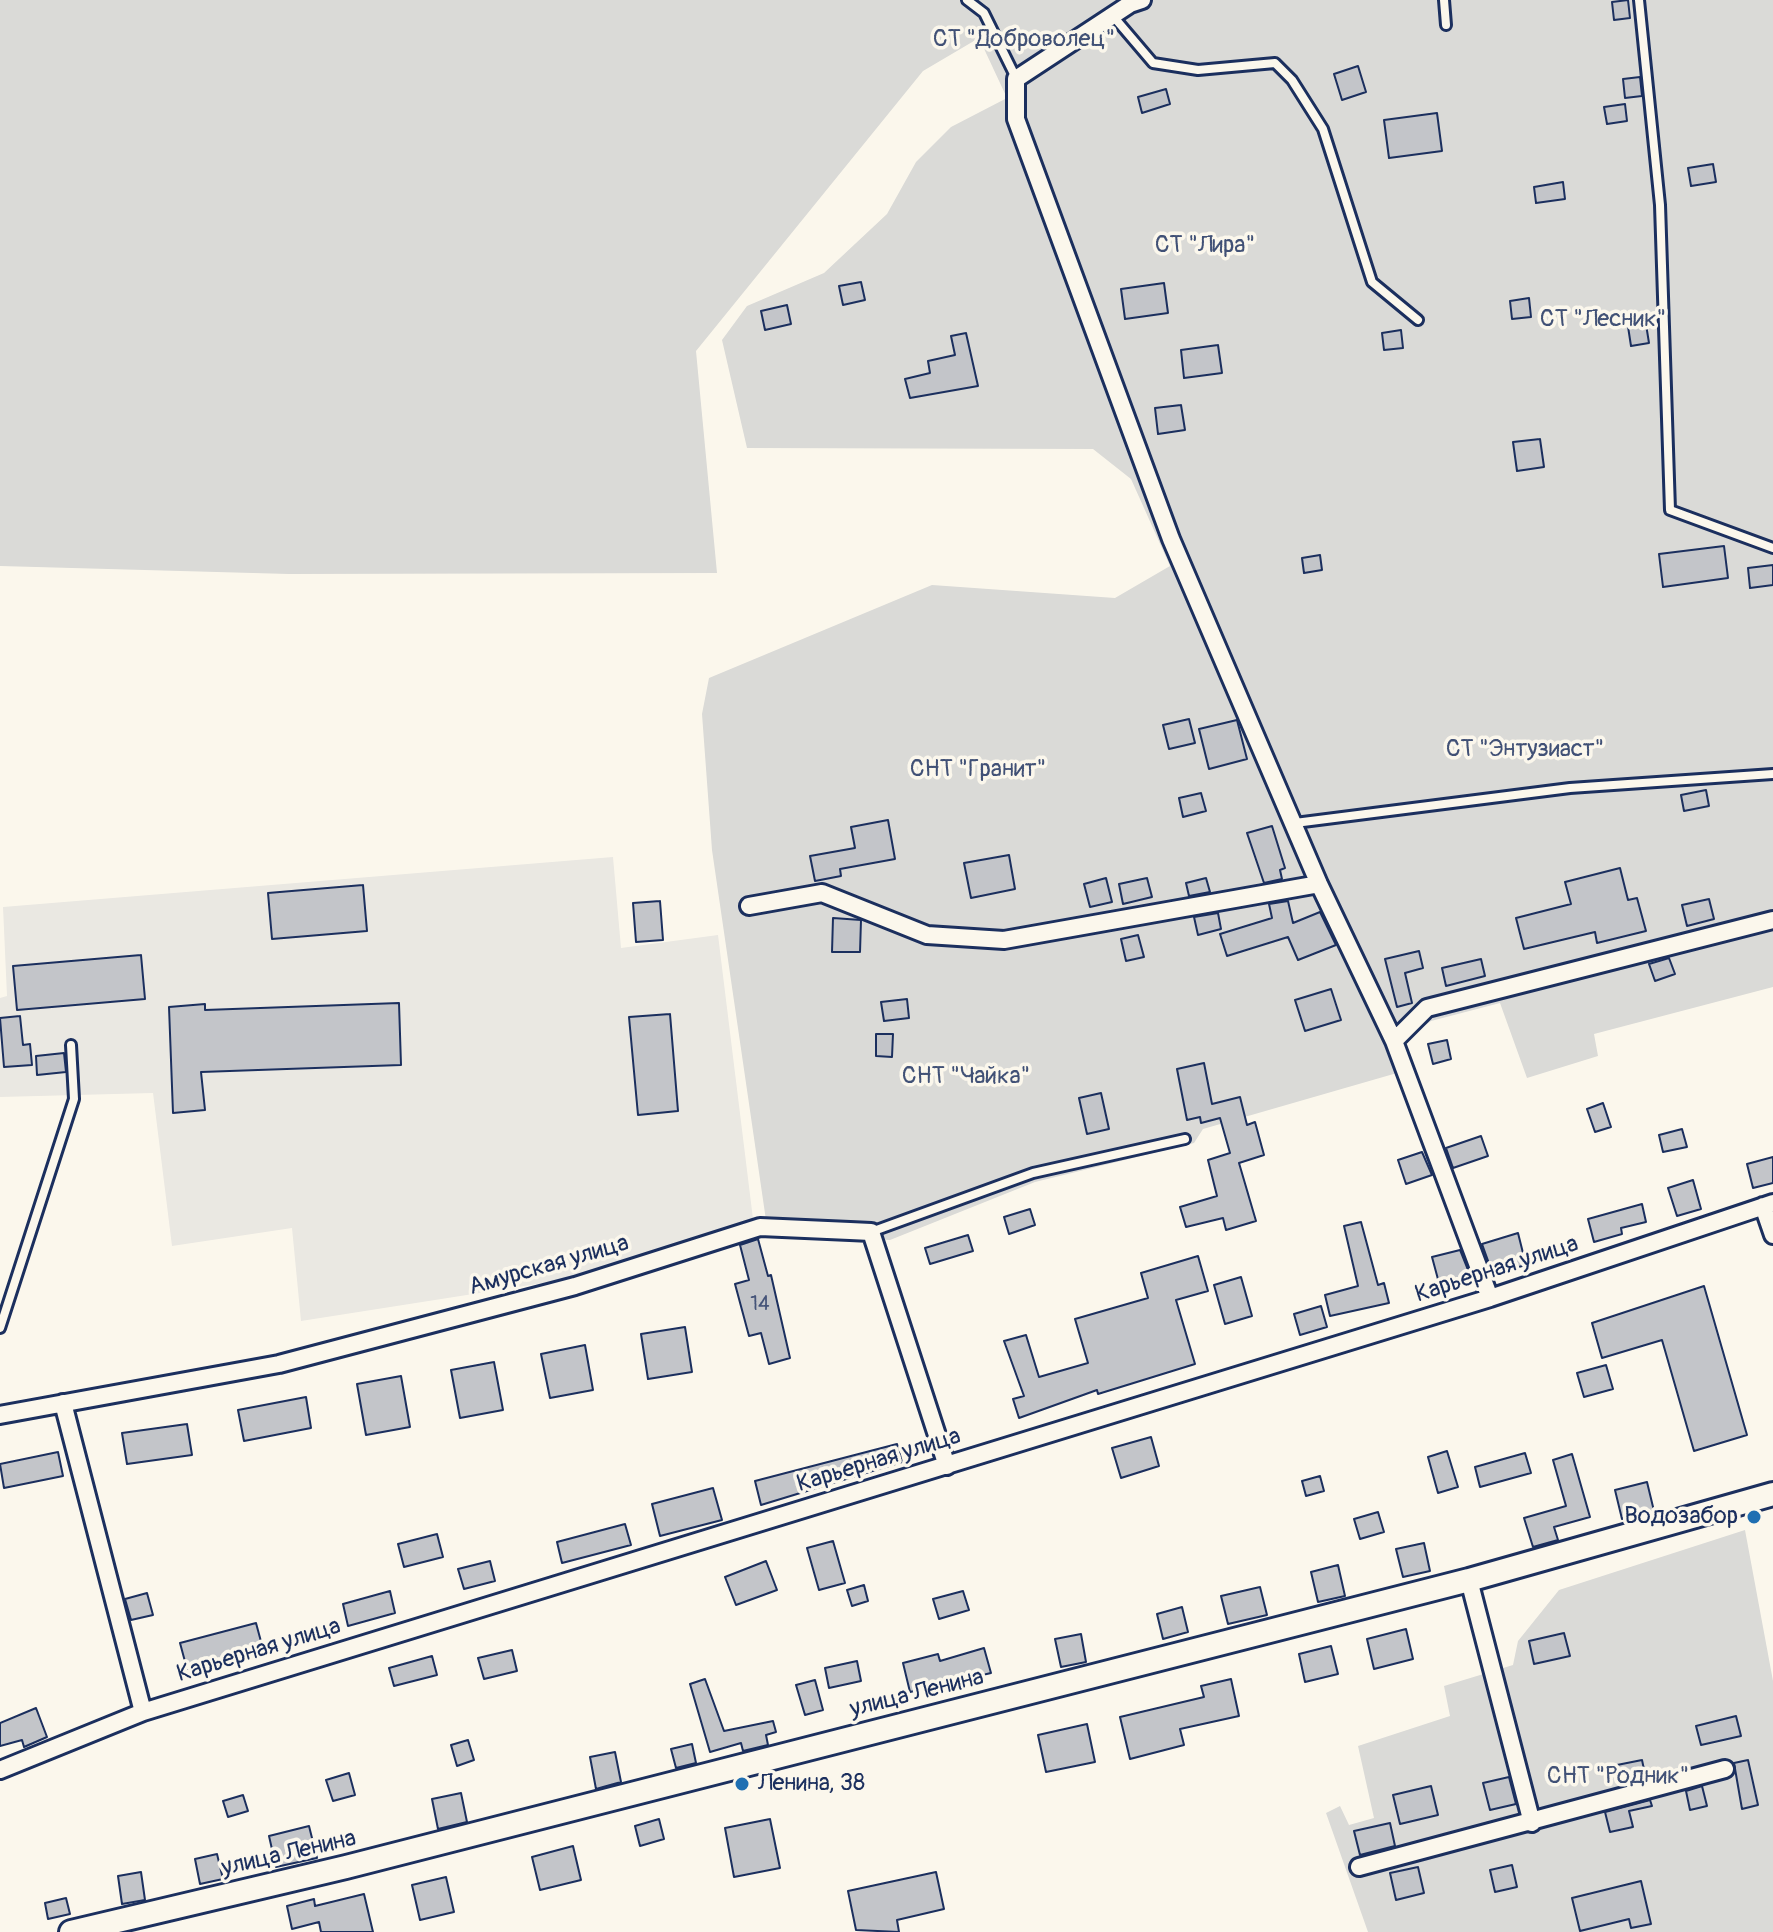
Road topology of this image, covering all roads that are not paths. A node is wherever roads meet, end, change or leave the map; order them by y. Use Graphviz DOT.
graph roads {
  1 [pos="967,0"];
  2 [pos="1444,0"];
  3 [pos="1639,0"];
  4 [pos="1133,1"];
  5 [pos="1113,15"];
  6 [pos="1446,25"];
  7 [pos="1016,79"];
  8 [pos="1418,320"];
  9 [pos="1773,548"];
  10 [pos="1773,774"];
  11 [pos="1295,823"];
  12 [pos="1319,884"];
  13 [pos="749,906"];
  14 [pos="1773,920"];
  15 [pos="1394,1041"];
  16 [pos="71,1045"];
  17 [pos="1185,1139"];
  18 [pos="1768,1205"];
  19 [pos="871,1232"];
  20 [pos="1773,1235"];
  21 [pos="1490,1298"];
  22 [pos="0,1328"];
  23 [pos="63,1403"];
  24 [pos="0,1415"];
  25 [pos="947,1466"];
  26 [pos="1773,1494"];
  27 [pos="1469,1580"];
  28 [pos="143,1712"];
  29 [pos="1725,1769"];
  30 [pos="0,1770"];
  31 [pos="1532,1823"];
  32 [pos="1359,1867"];
  33 [pos="76,1931"];
  1 -- 7 [label="lane"];
  2 -- 6 [label="lane"];
  3 -- 9 [label="lane"];
  4 -- 5 [label="street"];
  5 -- 7 [label="street"];
  5 -- 8 [label="lane"];
  7 -- 11 [label="street"];
  10 -- 11 [label="lane"];
  11 -- 12 [label="street"];
  12 -- 13 [label="street"];
  12 -- 15 [label="street"];
  14 -- 15 [label="street"];
  15 -- 21 [label="street"];
  16 -- 22 [label="lane"];
  17 -- 19 [label="lane"];
  18 -- 20 [label="street"];
  18 -- 21 [label="street, Карьерная улица"];
  19 -- 23 [label="street, Амурская улица"];
  19 -- 25 [label="street"];
  21 -- 25 [label="street, Карьерная улица"];
  23 -- 24 [label="street, Амурская улица"];
  23 -- 28 [label="street"];
  25 -- 28 [label="street, Карьерная улица"];
  26 -- 27 [label="street, улица Ленина"];
  27 -- 31 [label="street"];
  27 -- 33 [label="street, улица Ленина"];
  28 -- 30 [label="street, Карьерная улица"];
  29 -- 31 [label="street"];
  31 -- 32 [label="street"];
}
